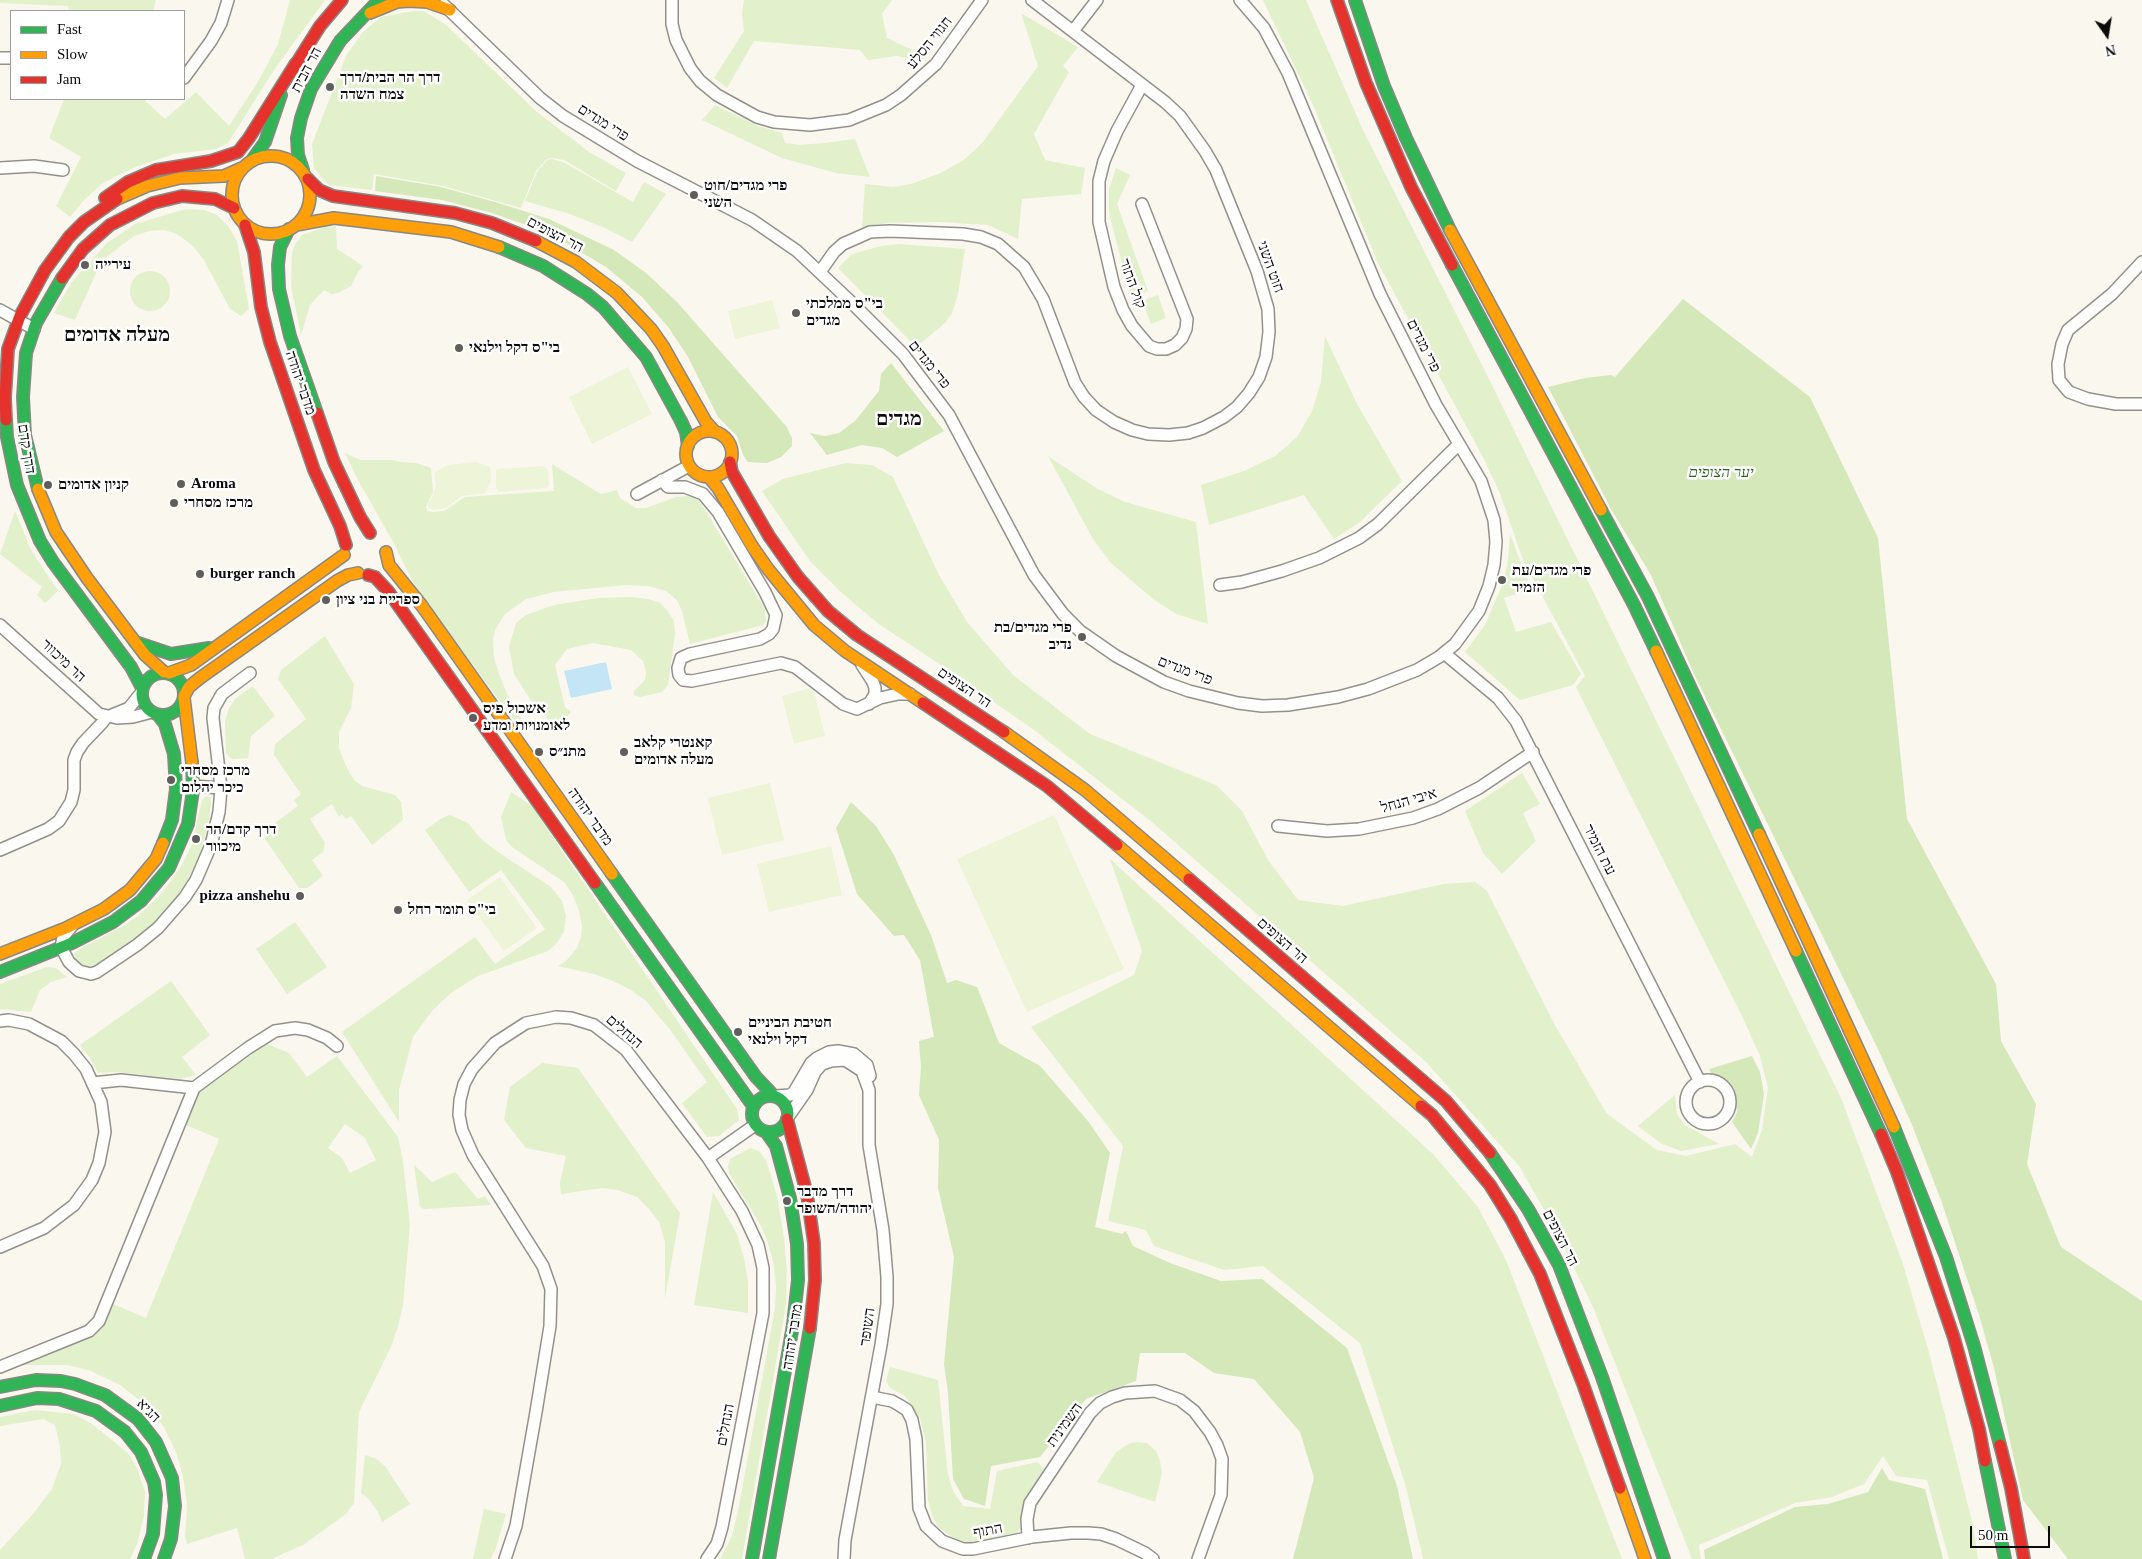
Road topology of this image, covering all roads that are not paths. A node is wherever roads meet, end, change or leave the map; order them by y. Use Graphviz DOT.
graph roads {
  1 [pos="228,0"];
  2 [pos="379,0"];
  3 [pos="672,0"];
  4 [pos="982,0"];
  5 [pos="1032,0"];
  6 [pos="1097,0"];
  7 [pos="1240,0"];
  8 [pos="1337,0"];
  9 [pos="1354,0"];
  10 [pos="341,1"];
  11 [pos="447,5"];
  12 [pos="360,18"];
  13 [pos="1070,29"];
  14 [pos="296,63"];
  15 [pos="185,77"];
  16 [pos="1142,85"];
  17 [pos="252,160"];
  18 [pos="0,168"];
  19 [pos="242,168"];
  20 [pos="63,170"];
  21 [pos="305,175"];
  22 [pos="1142,204"];
  23 [pos="234,208"];
  24 [pos="245,225"];
  25 [pos="293,227"];
  26 [pos="76,230"];
  27 [pos="2142,262"];
  28 [pos="820,272"];
  29 [pos="0,310"];
  30 [pos="18,321"];
  31 [pos="34,329"];
  32 [pos="2142,404"];
  33 [pos="715,432"];
  34 [pos="1460,444"];
  35 [pos="688,446"];
  36 [pos="730,462"];
  37 [pos="689,466"];
  38 [pos="709,477"];
  39 [pos="662,480"];
  40 [pos="637,494"];
  41 [pos="370,533"];
  42 [pos="345,550"];
  43 [pos="386,552"];
  44 [pos="363,574"];
  45 [pos="1220,585"];
  46 [pos="0,625"];
  47 [pos="134,642"];
  48 [pos="222,643"];
  49 [pos="1444,653"];
  50 [pos="858,660"];
  51 [pos="166,673"];
  52 [pos="250,673"];
  53 [pos="142,690"];
  54 [pos="910,694"];
  55 [pos="184,697"];
  56 [pos="869,704"];
  57 [pos="155,713"];
  58 [pos="106,716"];
  59 [pos="1533,752"];
  60 [pos="193,786"];
  61 [pos="221,788"];
  62 [pos="1278,826"];
  63 [pos="0,850"];
  64 [pos="73,925"];
  65 [pos="62,947"];
  66 [pos="0,954"];
  67 [pos="0,972"];
  68 [pos="0,1021"];
  69 [pos="337,1046"];
  70 [pos="1700,1082"];
  71 [pos="93,1083"];
  72 [pos="194,1088"];
  73 [pos="775,1096"];
  74 [pos="868,1098"];
  75 [pos="753,1106"];
  76 [pos="788,1118"];
  77 [pos="755,1125"];
  78 [pos="766,1132"];
  79 [pos="708,1158"];
  80 [pos="0,1247"];
  81 [pos="0,1367"];
  82 [pos="0,1387"];
  83 [pos="872,1397"];
  84 [pos="0,1406"];
  85 [pos="1028,1538"];
  86 [pos="144,1559"];
  87 [pos="164,1559"];
  88 [pos="505,1559"];
  89 [pos="707,1559"];
  90 [pos="752,1559"];
  91 [pos="769,1559"];
  92 [pos="844,1559"];
  93 [pos="1153,1559"];
  94 [pos="1198,1559"];
  95 [pos="1645,1559"];
  96 [pos="1664,1559"];
  97 [pos="2005,1559"];
  98 [pos="2024,1559"];
  1 -- 15 [label="street"];
  2 -- 12 [label="main road, הר הבית"];
  3 -- 4 [label="street, חגווי הסלע"];
  5 -- 13 [label="street, חוט השני"];
  6 -- 13 [label="street"];
  7 -- 34 [label="street, פרי מגדים"];
  8 -- 97 [label="main road"];
  9 -- 98 [label="main road"];
  10 -- 14 [label="main road, הר הבית"];
  11 -- 12 [label="main road"];
  11 -- 28 [label="street, פרי מגדים"];
  12 -- 21 [label="main road, הר הבית"];
  13 -- 16 [label="street, חוט השני"];
  14 -- 17 [label="main road, הר הבית"];
  14 -- 26 [label="main road"];
  16 -- 22 [label="street, קול התור"];
  16 -- 28 [label="street, חוט השני"];
  17 -- 19 [label="main road"];
  17 -- 21 [label="main road"];
  18 -- 20 [label="street"];
  19 -- 23 [label="main road"];
  19 -- 26 [label="main road, דרך קדם"];
  21 -- 25 [label="main road"];
  21 -- 33 [label="main road, הר הצופים"];
  23 -- 24 [label="main road"];
  23 -- 31 [label="main road, דרך קדם"];
  24 -- 25 [label="main road"];
  24 -- 42 [label="main road, מדבר יהודה"];
  25 -- 35 [label="main road"];
  25 -- 41 [label="main road, מדבר יהודה"];
  26 -- 30 [label="main road, דרך קדם"];
  27 -- 32 [label="street"];
  28 -- 49 [label="street, פרי מגדים"];
  29 -- 30 [label="street"];
  30 -- 31 [label="street"];
  30 -- 53 [label="main road, דרך קדם"];
  31 -- 47 [label="main road, דרך קדם"];
  33 -- 35 [label="main road"];
  33 -- 36 [label="main road"];
  34 -- 45 [label="street"];
  34 -- 49 [label="street, פרי מגדים"];
  35 -- 37 [label="main road"];
  36 -- 38 [label="main road"];
  36 -- 96 [label="main road, הר הצופים"];
  37 -- 38 [label="main road"];
  37 -- 39 [label="street"];
  38 -- 50 [label="main road"];
  39 -- 40 [label="street"];
  39 -- 56 [label="street"];
  41 -- 42 [label="main road"];
  41 -- 43 [label="main road"];
  42 -- 44 [label="main road"];
  42 -- 48 [label="main road"];
  43 -- 44 [label="main road"];
  43 -- 73 [label="main road, מדבר יהודה"];
  44 -- 55 [label="main road"];
  44 -- 75 [label="main road"];
  46 -- 58 [label="street, הר מיכוור"];
  47 -- 48 [label="main road"];
  47 -- 51 [label="main road, דרך קדם"];
  48 -- 51 [label="main road"];
  49 -- 59 [label="street, עת הזמיר"];
  50 -- 54 [label="main road"];
  50 -- 56 [label="street"];
  51 -- 53 [label="main road"];
  51 -- 55 [label="main road"];
  52 -- 61 [label="street"];
  53 -- 57 [label="main road"];
  53 -- 58 [label="street"];
  54 -- 56 [label="street"];
  54 -- 95 [label="main road"];
  55 -- 57 [label="main road"];
  55 -- 60 [label="main road"];
  57 -- 58 [label="street, הר מיכוור"];
  57 -- 64 [label="main road"];
  58 -- 63 [label="street"];
  59 -- 62 [label="street, איבי הנחל"];
  59 -- 70 [label="street, עת הזמיר"];
  60 -- 61 [label="street"];
  60 -- 65 [label="main road"];
  61 -- 65 [label="street"];
  64 -- 65 [label="street"];
  64 -- 66 [label="main road"];
  65 -- 67 [label="main road"];
  68 -- 71 [label="street"];
  69 -- 72 [label="street"];
  71 -- 72 [label="street"];
  71 -- 80 [label="street"];
  72 -- 81 [label="street"];
  73 -- 74 [label="street, השופר"];
  73 -- 75 [label="main road"];
  73 -- 76 [label="main road"];
  74 -- 76 [label="street, השופר"];
  74 -- 83 [label="street, השופר"];
  75 -- 77 [label="main road"];
  76 -- 78 [label="main road"];
  76 -- 91 [label="main road, מדבר יהודה"];
  77 -- 78 [label="main road"];
  77 -- 79 [label="street"];
  78 -- 90 [label="main road, מדבר יהודה"];
  79 -- 88 [label="street, הנחלים"];
  79 -- 89 [label="street, הנחלים"];
  82 -- 87 [label="main road, הגיא"];
  83 -- 85 [label="street, התוף"];
  83 -- 92 [label="street, השופר"];
  84 -- 86 [label="main road, הגיא"];
  85 -- 93 [label="street, התוף"];
  85 -- 94 [label="street, השמינית"];
}
